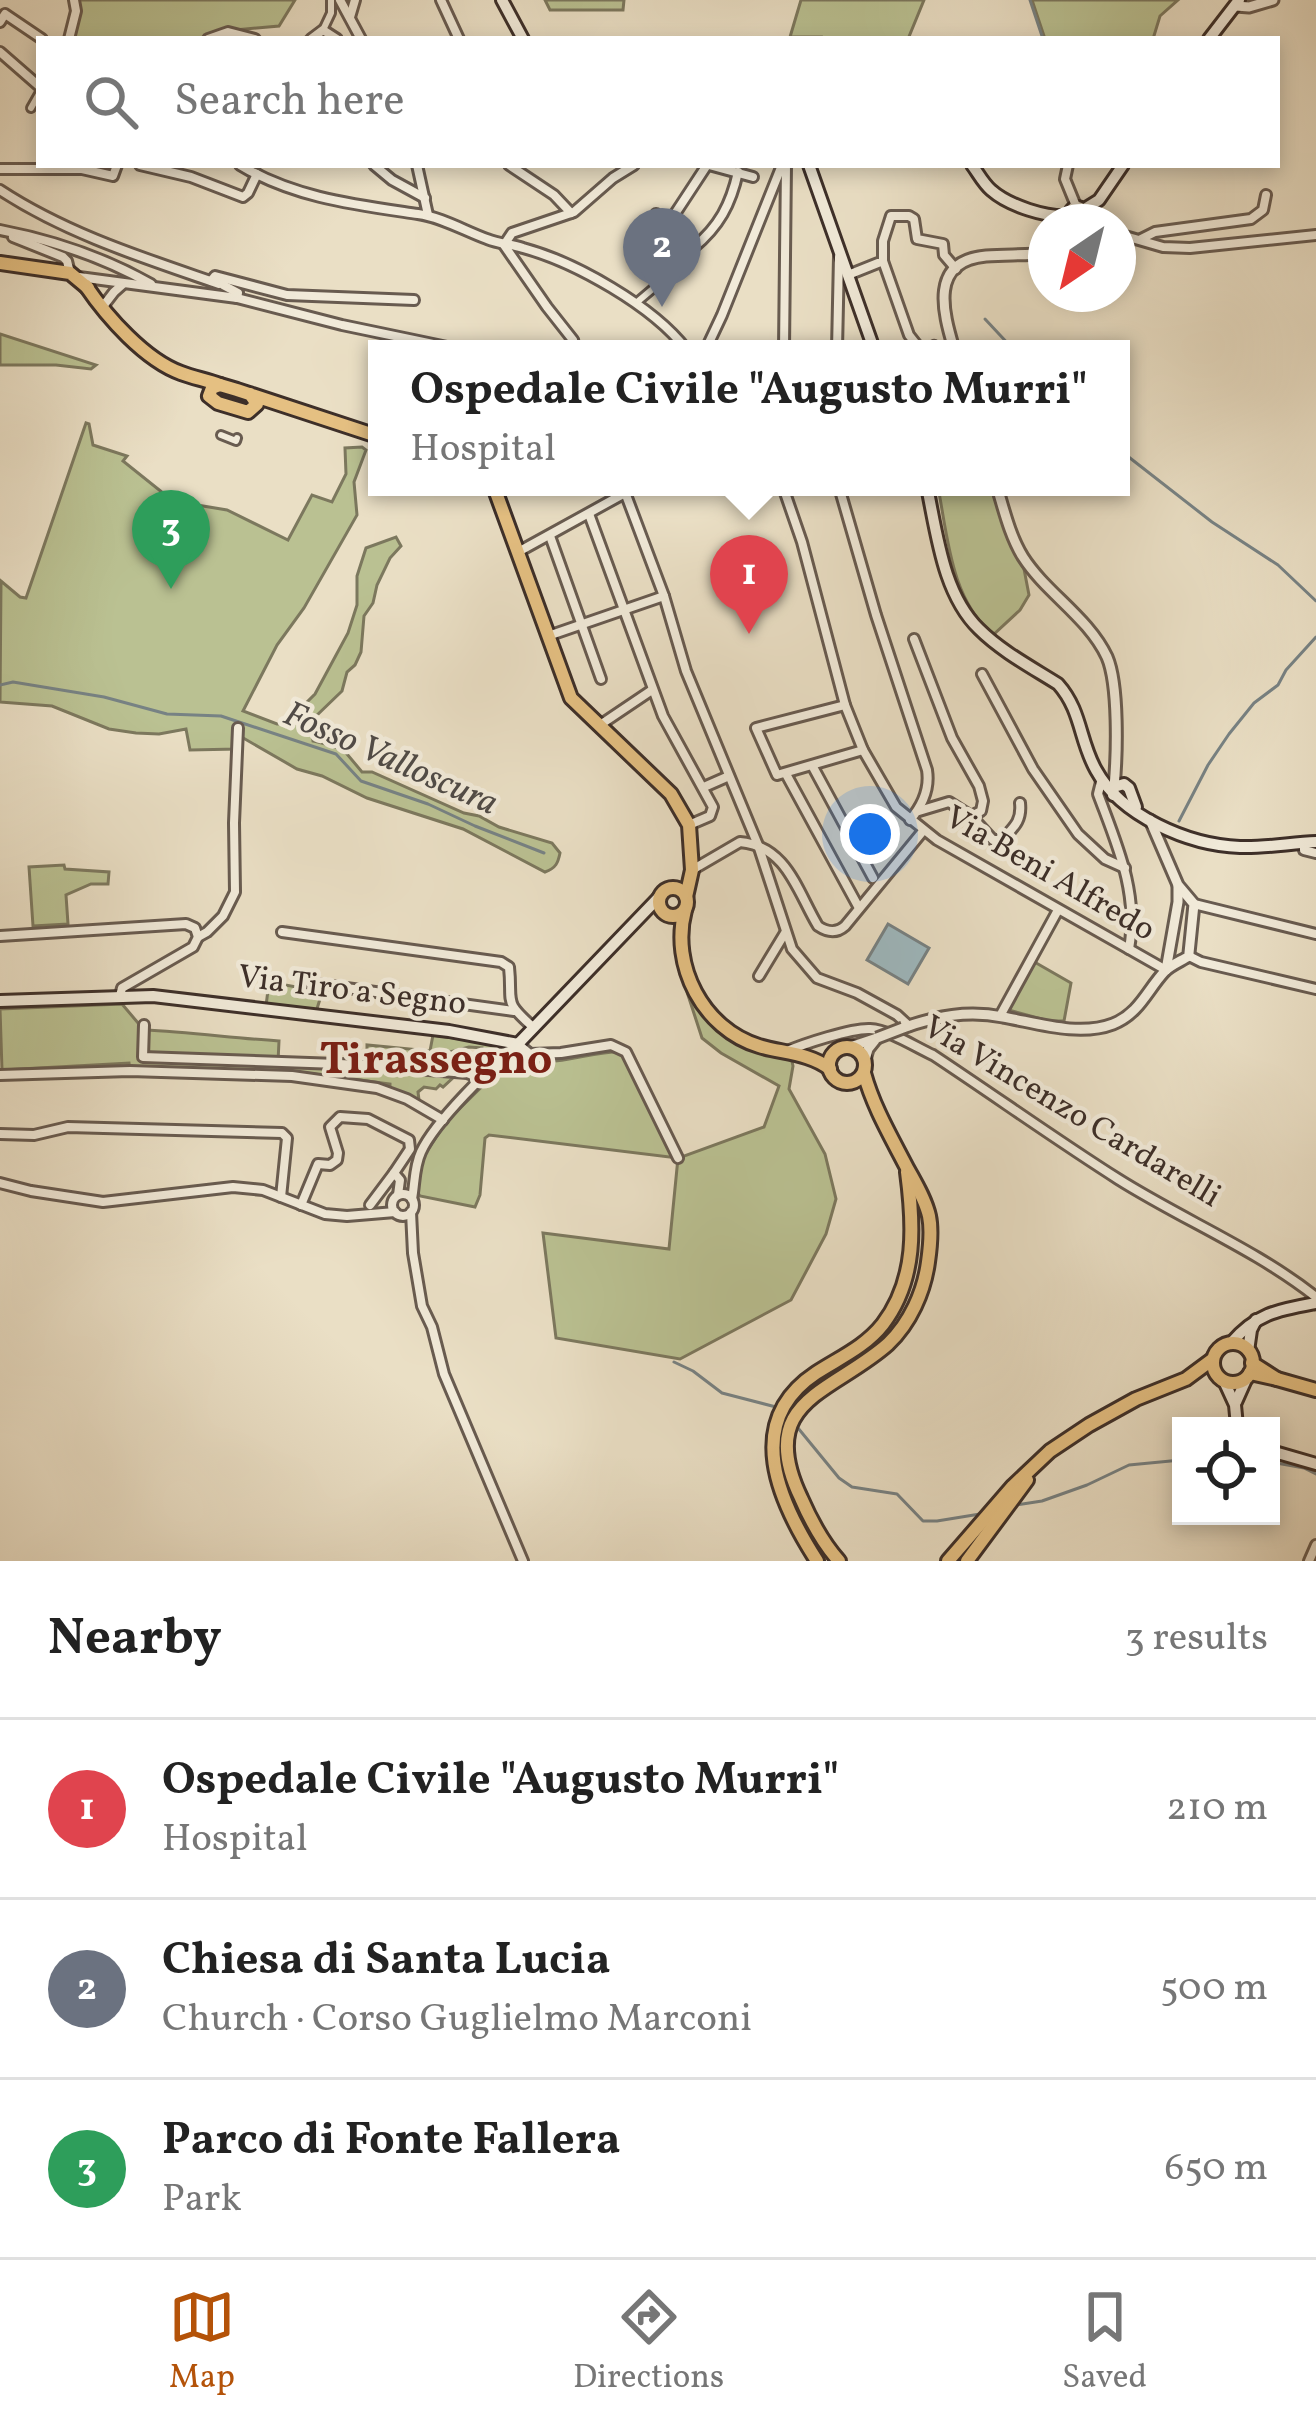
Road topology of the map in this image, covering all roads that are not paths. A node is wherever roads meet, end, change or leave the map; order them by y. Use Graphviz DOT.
graph roads {
  1 [pos="74,0"];
  2 [pos="336,0"];
  3 [pos="355,0"];
  4 [pos="441,0"];
  5 [pos="499,0"];
  6 [pos="1273,0"];
  7 [pos="1238,3"];
  8 [pos="350,19"];
  9 [pos="0,22"];
  10 [pos="323,30"];
  11 [pos="38,36"];
  12 [pos="70,36"];
  13 [pos="315,36"];
  14 [pos="333,36"];
  15 [pos="359,36"];
  16 [pos="458,36"];
  17 [pos="521,36"];
  18 [pos="1211,36"];
  19 [pos="0,52"];
  20 [pos="36,87"];
  21 [pos="36,97"];
  22 [pos="31,108"];
  23 [pos="116,168"];
  24 [pos="152,168"];
  25 [pos="245,168"];
  26 [pos="378,168"];
  27 [pos="419,168"];
  28 [pos="514,168"];
  29 [pos="629,168"];
  30 [pos="706,168"];
  31 [pos="721,168"];
  32 [pos="780,168"];
  33 [pos="784,168"];
  34 [pos="810,168"];
  35 [pos="974,168"];
  36 [pos="1067,168"];
  37 [pos="1121,168"];
  38 [pos="0,170"];
  39 [pos="738,172"];
  40 [pos="256,174"];
  41 [pos="763,180"];
  42 [pos="0,190"];
  43 [pos="1266,195"];
  44 [pos="425,198"];
  45 [pos="1074,204"];
  46 [pos="1094,204"];
  47 [pos="1028,206"];
  48 [pos="572,213"];
  49 [pos="429,216"];
  50 [pos="667,226"];
  51 [pos="0,231"];
  52 [pos="1316,235"];
  53 [pos="1136,239"];
  54 [pos="1140,240"];
  55 [pos="504,245"];
  56 [pos="642,247"];
  57 [pos="1028,254"];
  58 [pos="839,255"];
  59 [pos="883,261"];
  60 [pos="0,263"];
  61 [pos="956,269"];
  62 [pos="675,271"];
  63 [pos="847,275"];
  64 [pos="78,279"];
  65 [pos="126,283"];
  66 [pos="218,283"];
  67 [pos="154,286"];
  68 [pos="237,298"];
  69 [pos="414,300"];
  70 [pos="636,303"];
  71 [pos="104,305"];
  72 [pos="122,327"];
  73 [pos="412,340"];
  74 [pos="573,340"];
  75 [pos="676,340"];
  76 [pos="710,340"];
  77 [pos="784,340"];
  78 [pos="836,340"];
  79 [pos="871,340"];
  80 [pos="916,340"];
  81 [pos="951,340"];
  82 [pos="214,390"];
  83 [pos="250,394"];
  84 [pos="280,405"];
  85 [pos="248,412"];
  86 [pos="368,433"];
  87 [pos="221,435"];
  88 [pos="236,438"];
  89 [pos="494,496"];
  90 [pos="616,496"];
  91 [pos="626,496"];
  92 [pos="786,496"];
  93 [pos="842,496"];
  94 [pos="929,496"];
  95 [pos="1000,496"];
  96 [pos="590,514"];
  97 [pos="550,536"];
  98 [pos="518,552"];
  99 [pos="664,596"];
  100 [pos="624,609"];
  101 [pos="581,624"];
  102 [pos="548,636"];
  103 [pos="914,639"];
  104 [pos="982,674"];
  105 [pos="601,679"];
  106 [pos="652,689"];
  107 [pos="845,705"];
  108 [pos="598,726"];
  109 [pos="238,728"];
  110 [pos="863,750"];
  111 [pos="813,766"];
  112 [pos="781,775"];
  113 [pos="729,776"];
  114 [pos="704,788"];
  115 [pos="1115,788"];
  116 [pos="1020,803"];
  117 [pos="918,811"];
  118 [pos="971,816"];
  119 [pos="1146,817"];
  120 [pos="910,820"];
  121 [pos="748,823"];
  122 [pos="688,825"];
  123 [pos="923,831"];
  124 [pos="740,842"];
  125 [pos="1310,843"];
  126 [pos="758,845"];
  127 [pos="1316,853"];
  128 [pos="692,863"];
  129 [pos="1125,868"];
  130 [pos="873,878"];
  131 [pos="661,895"];
  132 [pos="682,898"];
  133 [pos="1187,902"];
  134 [pos="859,908"];
  135 [pos="1058,910"];
  136 [pos="666,914"];
  137 [pos="641,915"];
  138 [pos="680,931"];
  139 [pos="282,932"];
  140 [pos="785,933"];
  141 [pos="1316,934"];
  142 [pos="0,937"];
  143 [pos="198,937"];
  144 [pos="1129,949"];
  145 [pos="1189,956"];
  146 [pos="1166,970"];
  147 [pos="759,976"];
  148 [pos="310,982"];
  149 [pos="1316,989"];
  150 [pos="120,996"];
  151 [pos="0,1001"];
  152 [pos="514,1011"];
  153 [pos="1000,1016"];
  154 [pos="144,1025"];
  155 [pos="534,1028"];
  156 [pos="904,1031"];
  157 [pos="877,1038"];
  158 [pos="518,1044"];
  159 [pos="850,1047"];
  160 [pos="785,1052"];
  161 [pos="833,1054"];
  162 [pos="812,1058"];
  163 [pos="864,1067"];
  164 [pos="830,1069"];
  165 [pos="0,1075"];
  166 [pos="483,1079"];
  167 [pos="852,1083"];
  168 [pos="872,1099"];
  169 [pos="442,1120"];
  170 [pos="0,1135"];
  171 [pos="679,1158"];
  172 [pos="906,1165"];
  173 [pos="394,1173"];
  174 [pos="0,1183"];
  175 [pos="280,1197"];
  176 [pos="401,1201"];
  177 [pos="301,1205"];
  178 [pos="374,1208"];
  179 [pos="411,1212"];
  180 [pos="1316,1300"];
  181 [pos="1256,1319"];
  182 [pos="1231,1343"];
  183 [pos="1213,1359"];
  184 [pos="1250,1366"];
  185 [pos="1186,1379"];
  186 [pos="1221,1379"];
  187 [pos="1316,1390"];
  188 [pos="1235,1406"];
  189 [pos="1236,1417"];
  190 [pos="1050,1451"];
  191 [pos="1280,1454"];
  192 [pos="1316,1464"];
  193 [pos="1316,1545"];
  194 [pos="524,1561"];
  195 [pos="817,1561"];
  196 [pos="839,1561"];
  197 [pos="948,1561"];
  198 [pos="967,1561"];
  199 [pos="1309,1561"];
  1 -- 12 [label="street"];
  2 -- 8 [label="street"];
  2 -- 10 [label="street"];
  3 -- 8 [label="street"];
  4 -- 16 [label="street"];
  5 -- 17 [label="main road"];
  6 -- 7 [label="street"];
  7 -- 18 [label="main road"];
  8 -- 15 [label="street"];
  9 -- 11 [label="street"];
  10 -- 13 [label="street"];
  10 -- 14 [label="street"];
  19 -- 20 [label="street"];
  21 -- 22 [label="street"];
  23 -- 38 [label="street"];
  24 -- 40 [label="street"];
  25 -- 40 [label="street"];
  26 -- 44 [label="street"];
  27 -- 44 [label="street"];
  28 -- 48 [label="street"];
  29 -- 48 [label="street"];
  30 -- 50 [label="street"];
  31 -- 39 [label="street"];
  32 -- 41 [label="street"];
  33 -- 77 [label="street"];
  34 -- 58 [label="main road"];
  35 -- 47 [label="main road"];
  36 -- 45 [label="street"];
  37 -- 46 [label="main road"];
  39 -- 41 [label="street"];
  39 -- 50 [label="street"];
  40 -- 49 [label="street"];
  41 -- 76 [label="street"];
  42 -- 66 [label="street"];
  43 -- 54 [label="street"];
  44 -- 49 [label="street"];
  48 -- 55 [label="street"];
  49 -- 55 [label="street"];
  50 -- 56 [label="street"];
  51 -- 64 [label="street"];
  51 -- 67 [label="street"];
  52 -- 54 [label="street"];
  53 -- 54 [label="street"];
  55 -- 70 [label="street"];
  55 -- 74 [label="street"];
  57 -- 61 [label="street"];
  58 -- 63 [label="main road"];
  58 -- 78 [label="street"];
  59 -- 61 [label="street"];
  59 -- 63 [label="street"];
  59 -- 80 [label="street"];
  60 -- 64 [label="main road"];
  61 -- 81 [label="street"];
  62 -- 70 [label="street"];
  63 -- 79 [label="main road"];
  64 -- 65 [label="street"];
  64 -- 71 [label="main road"];
  64 -- 72 [label="main road"];
  65 -- 67 [label="street"];
  65 -- 71 [label="street"];
  66 -- 68 [label="street"];
  66 -- 69 [label="street"];
  67 -- 68 [label="street"];
  68 -- 73 [label="street"];
  70 -- 75 [label="street"];
  71 -- 72 [label="main road"];
  72 -- 82 [label="main road"];
  82 -- 83 [label="main road"];
  82 -- 85 [label="main road"];
  83 -- 84 [label="main road"];
  83 -- 85 [label="main road"];
  84 -- 85 [label="main road"];
  84 -- 86 [label="main road"];
  87 -- 88 [label="street"];
  89 -- 98 [label="main road"];
  90 -- 96 [label="street"];
  91 -- 99 [label="street"];
  92 -- 107 [label="street, Via Beni Alfredo"];
  93 -- 117 [label="street"];
  94 -- 115 [label="main road"];
  95 -- 115 [label="street"];
  96 -- 97 [label="street"];
  96 -- 100 [label="street"];
  97 -- 98 [label="street"];
  97 -- 101 [label="street"];
  98 -- 102 [label="main road"];
  99 -- 100 [label="street"];
  99 -- 113 [label="street"];
  100 -- 101 [label="street"];
  100 -- 106 [label="street"];
  101 -- 102 [label="street"];
  101 -- 105 [label="street"];
  102 -- 108 [label="main road"];
  103 -- 118 [label="street"];
  104 -- 129 [label="street"];
  106 -- 108 [label="street"];
  106 -- 114 [label="street"];
  107 -- 110 [label="street, Via Beni Alfredo"];
  107 -- 112 [label="street"];
  108 -- 122 [label="main road"];
  109 -- 143 [label="street"];
  110 -- 111 [label="street"];
  110 -- 120 [label="street, Via Beni Alfredo"];
  111 -- 112 [label="street"];
  111 -- 130 [label="street"];
  112 -- 134 [label="street"];
  113 -- 114 [label="street"];
  113 -- 121 [label="street"];
  114 -- 122 [label="street"];
  115 -- 119 [label="main road"];
  115 -- 129 [label="street"];
  116 -- 118 [label="street"];
  117 -- 118 [label="street"];
  117 -- 120 [label="street"];
  119 -- 125 [label="main road"];
  119 -- 133 [label="street"];
  120 -- 123 [label="street, Via Beni Alfredo"];
  121 -- 124 [label="street"];
  121 -- 126 [label="street"];
  122 -- 128 [label="main road"];
  123 -- 134 [label="street"];
  123 -- 135 [label="street, Via Beni Alfredo"];
  124 -- 126 [label="street"];
  124 -- 128 [label="street"];
  125 -- 127 [label="street"];
  126 -- 134 [label="street"];
  126 -- 140 [label="street"];
  128 -- 132 [label="main road"];
  129 -- 144 [label="street"];
  131 -- 132 [label="main road"];
  131 -- 136 [label="main road"];
  131 -- 137 [label="main road"];
  132 -- 136 [label="main road"];
  132 -- 138 [label="main road"];
  133 -- 141 [label="street"];
  133 -- 145 [label="street"];
  133 -- 146 [label="street"];
  135 -- 144 [label="street, Via Beni Alfredo"];
  135 -- 153 [label="street"];
  136 -- 137 [label="main road"];
  136 -- 138 [label="main road"];
  137 -- 155 [label="main road"];
  138 -- 160 [label="main road"];
  139 -- 152 [label="street"];
  140 -- 147 [label="street"];
  140 -- 156 [label="street"];
  142 -- 143 [label="street"];
  143 -- 150 [label="street"];
  144 -- 146 [label="street, Via Beni Alfredo"];
  145 -- 146 [label="street"];
  145 -- 149 [label="street"];
  146 -- 153 [label="street"];
  148 -- 152 [label="street"];
  150 -- 151 [label="main road, Via Tiro a Segno"];
  150 -- 158 [label="main road, Via Tiro a Segno"];
  152 -- 155 [label="street"];
  153 -- 156 [label="street"];
  154 -- 166 [label="street"];
  155 -- 158 [label="main road"];
  156 -- 157 [label="street, bridge"];
  156 -- 160 [label="street, Via Vincenzo Cardarelli"];
  156 -- 180 [label="street, Via Vincenzo Cardarelli"];
  157 -- 159 [label="street"];
  157 -- 163 [label="street"];
  158 -- 166 [label="street"];
  158 -- 171 [label="street"];
  159 -- 161 [label="main road"];
  159 -- 163 [label="main road"];
  160 -- 162 [label="main road"];
  161 -- 162 [label="main road"];
  161 -- 164 [label="main road"];
  162 -- 164 [label="main road"];
  163 -- 167 [label="main road"];
  163 -- 168 [label="main road"];
  164 -- 167 [label="main road"];
  165 -- 169 [label="street"];
  166 -- 169 [label="street"];
  167 -- 168 [label="main road"];
  168 -- 172 [label="main road"];
  169 -- 176 [label="street"];
  170 -- 175 [label="street"];
  172 -- 195 [label="main road"];
  172 -- 196 [label="main road"];
  173 -- 176 [label="street"];
  173 -- 177 [label="street"];
  173 -- 178 [label="street"];
  174 -- 175 [label="street"];
  175 -- 177 [label="street"];
  176 -- 178 [label="street"];
  176 -- 179 [label="street"];
  176 -- 179 [label="street"];
  177 -- 178 [label="street"];
  179 -- 194 [label="street"];
  180 -- 181 [label="main road"];
  181 -- 182 [label="main road"];
  181 -- 184 [label="main road"];
  182 -- 183 [label="main road"];
  182 -- 184 [label="main road"];
  183 -- 185 [label="main road"];
  183 -- 186 [label="main road"];
  184 -- 186 [label="main road"];
  184 -- 187 [label="main road"];
  184 -- 188 [label="main road"];
  185 -- 186 [label="main road"];
  185 -- 190 [label="main road"];
  186 -- 188 [label="main road"];
  188 -- 189 [label="main road"];
  190 -- 197 [label="main road"];
  190 -- 198 [label="main road"];
  191 -- 192 [label="main road"];
  193 -- 199 [label="street"];
}
